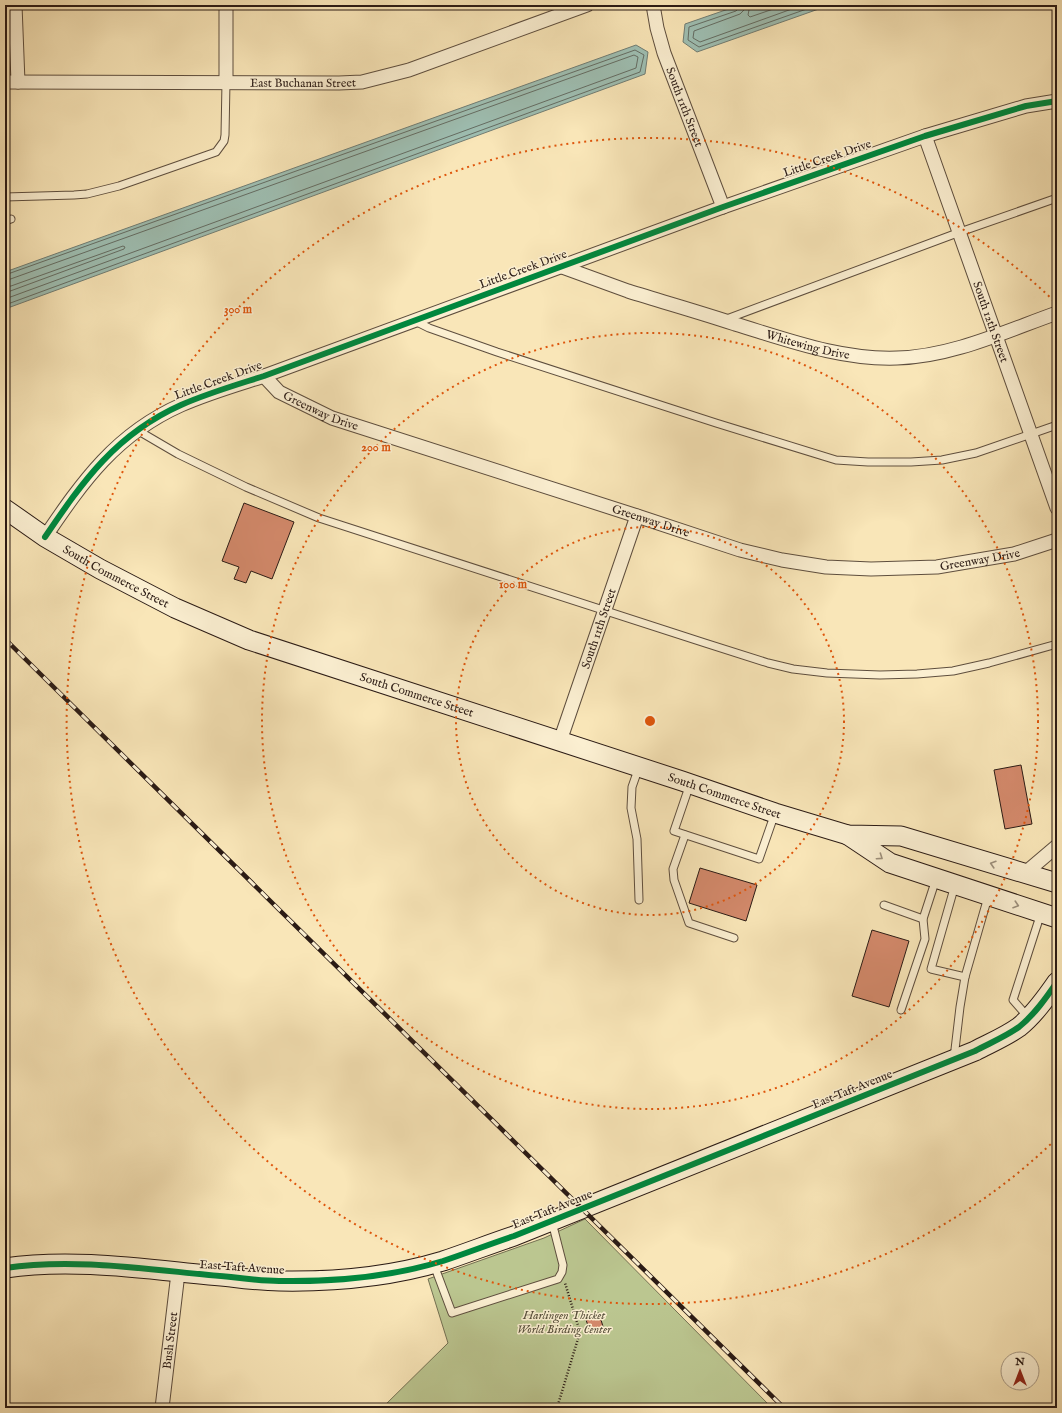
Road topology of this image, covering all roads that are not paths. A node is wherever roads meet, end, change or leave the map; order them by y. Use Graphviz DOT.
graph roads {
  1 [pos="15,5"];
  2 [pos="226,5"];
  3 [pos="587,5"];
  4 [pos="653,5"];
  5 [pos="12,82"];
  6 [pos="226,82"];
  7 [pos="1057,101"];
  8 [pos="926,136"];
  9 [pos="5,197"];
  10 [pos="1057,198"];
  11 [pos="723,207"];
  12 [pos="960,232"];
  13 [pos="562,267"];
  14 [pos="1057,313"];
  15 [pos="415,320"];
  16 [pos="724,320"];
  17 [pos="996,335"];
  18 [pos="264,376"];
  19 [pos="1057,425"];
  20 [pos="137,430"];
  21 [pos="1031,435"];
  22 [pos="1057,508"];
  23 [pos="5,510"];
  24 [pos="637,516"];
  25 [pos="45,537"];
  26 [pos="1057,540"];
  27 [pos="604,610"];
  28 [pos="1057,644"];
  29 [pos="560,741"];
  30 [pos="639,767"];
  31 [pos="690,784"];
  32 [pos="775,813"];
  33 [pos="684,835"];
  34 [pos="848,835"];
  35 [pos="1057,846"];
  36 [pos="1024,874"];
  37 [pos="937,879"];
  38 [pos="1057,883"];
  39 [pos="955,885"];
  40 [pos="988,896"];
  41 [pos="639,900"];
  42 [pos="884,905"];
  43 [pos="1049,916"];
  44 [pos="923,919"];
  45 [pos="734,938"];
  46 [pos="966,977"];
  47 [pos="1057,982"];
  48 [pos="901,1010"];
  49 [pos="1028,1018"];
  50 [pos="954,1059"];
  51 [pos="552,1222"];
  52 [pos="433,1263"];
  53 [pos="5,1268"];
  54 [pos="178,1273"];
  55 [pos="162,1408"];
  1 -- 5 [label="street"];
  2 -- 6 [label="street"];
  3 -- 6 [label="street, East Buchanan Street"];
  4 -- 11 [label="street, South 11th Street"];
  5 -- 6 [label="street, East Buchanan Street"];
  6 -- 9 [label="lane"];
  7 -- 8 [label="street, Little Creek Drive"];
  8 -- 11 [label="street, Little Creek Drive"];
  8 -- 12 [label="street, South 12th Street"];
  10 -- 12 [label="lane"];
  11 -- 13 [label="street, Little Creek Drive"];
  12 -- 16 [label="lane"];
  12 -- 17 [label="street, South 12th Street"];
  13 -- 15 [label="street, Little Creek Drive"];
  13 -- 16 [label="street, Whitewing Drive"];
  14 -- 17 [label="street, Whitewing Drive"];
  15 -- 18 [label="street, Little Creek Drive"];
  15 -- 21 [label="lane"];
  16 -- 17 [label="street, Whitewing Drive"];
  17 -- 21 [label="street, South 12th Street"];
  18 -- 20 [label="street, Little Creek Drive"];
  18 -- 24 [label="street, Greenway Drive"];
  19 -- 21 [label="lane"];
  20 -- 25 [label="street, Little Creek Drive"];
  20 -- 27 [label="lane"];
  21 -- 22 [label="street, South 12th Street"];
  23 -- 25 [label="main road, South Commerce Street"];
  24 -- 26 [label="street, Greenway Drive"];
  24 -- 27 [label="street, South 11th Street"];
  25 -- 29 [label="main road, South Commerce Street"];
  27 -- 28 [label="lane"];
  27 -- 29 [label="street, South 11th Street"];
  29 -- 30 [label="main road, South Commerce Street"];
  30 -- 31 [label="main road, South Commerce Street"];
  30 -- 41 [label="lane"];
  31 -- 32 [label="main road, South Commerce Street"];
  31 -- 33 [label="lane"];
  32 -- 33 [label="lane"];
  32 -- 34 [label="main road, South Commerce Street"];
  33 -- 45 [label="lane"];
  36 -- 34 [label="main road, South Commerce Street, one-way"];
  34 -- 37 [label="main road, South Commerce Street, one-way"];
  35 -- 36 [label="street"];
  36 -- 38 [label="main road, South Commerce Street"];
  37 -- 39 [label="main road, South Commerce Street"];
  37 -- 44 [label="lane"];
  39 -- 40 [label="main road, South Commerce Street"];
  39 -- 46 [label="lane"];
  40 -- 43 [label="main road, South Commerce Street, one-way"];
  40 -- 46 [label="lane"];
  42 -- 44 [label="lane"];
  43 -- 49 [label="lane"];
  44 -- 48 [label="lane"];
  46 -- 50 [label="lane"];
  47 -- 49 [label="main road, East Taft Avenue"];
  49 -- 50 [label="main road, East Taft Avenue"];
  50 -- 51 [label="main road, East Taft Avenue"];
  51 -- 52 [label="main road, East Taft Avenue"];
  51 -- 52 [label="lane"];
  52 -- 54 [label="main road, East Taft Avenue"];
  53 -- 54 [label="main road, East Taft Avenue"];
  54 -- 55 [label="street, Bush Street"];
}
